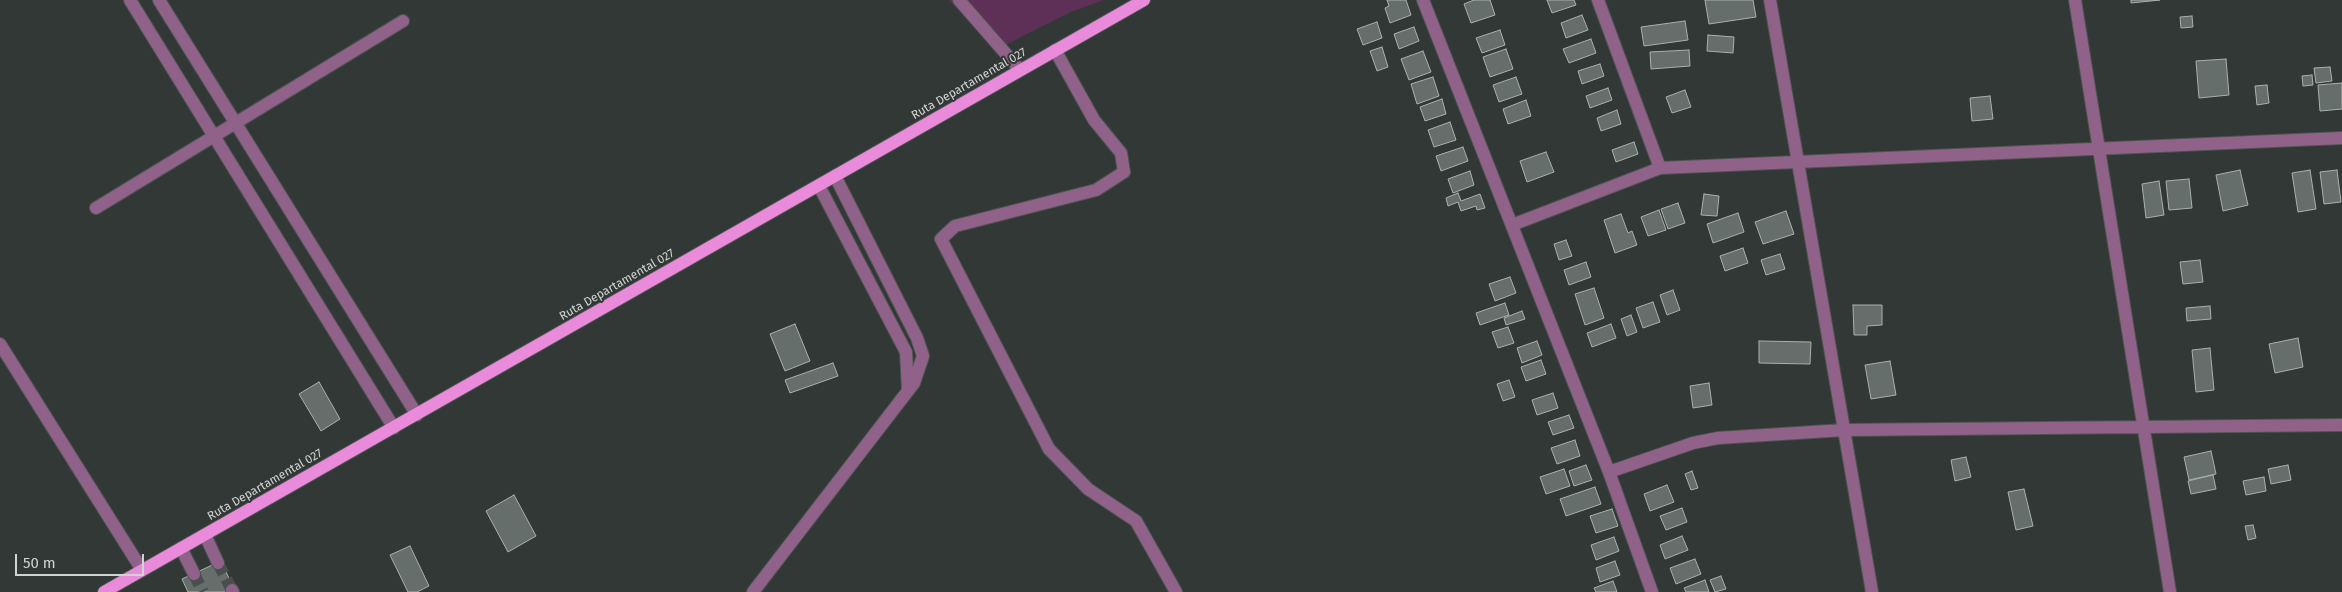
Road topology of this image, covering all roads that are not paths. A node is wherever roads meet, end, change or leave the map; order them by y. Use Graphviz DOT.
graph roads {
  1 [pos="130,0"];
  2 [pos="159,0"];
  3 [pos="959,0"];
  4 [pos="1144,0"];
  5 [pos="1423,0"];
  6 [pos="1598,0"];
  7 [pos="1770,0"];
  8 [pos="2075,0"];
  9 [pos="403,21"];
  10 [pos="1055,50"];
  11 [pos="1020,70"];
  12 [pos="236,123"];
  13 [pos="214,136"];
  14 [pos="2342,138"];
  15 [pos="2098,150"];
  16 [pos="1797,162"];
  17 [pos="1660,168"];
  18 [pos="835,176"];
  19 [pos="819,186"];
  20 [pos="96,208"];
  21 [pos="1512,225"];
  22 [pos="0,344"];
  23 [pos="908,390"];
  24 [pos="418,414"];
  25 [pos="2342,425"];
  26 [pos="2143,427"];
  27 [pos="394,428"];
  28 [pos="1844,430"];
  29 [pos="1609,472"];
  30 [pos="205,535"];
  31 [pos="181,548"];
  32 [pos="218,563"];
  33 [pos="142,570"];
  34 [pos="194,574"];
  35 [pos="104,592"];
  36 [pos="753,592"];
  37 [pos="1176,592"];
  38 [pos="1652,592"];
  39 [pos="1872,592"];
  40 [pos="2170,592"];
  1 -- 13 [label="street"];
  2 -- 12 [label="street"];
  3 -- 11 [label="street"];
  4 -- 10 [label="main road, Ruta Departamental 027"];
  5 -- 21 [label="street"];
  6 -- 17 [label="street"];
  7 -- 16 [label="street"];
  8 -- 15 [label="street"];
  9 -- 12 [label="street"];
  10 -- 11 [label="main road, Ruta Departamental 027"];
  10 -- 37 [label="street"];
  11 -- 18 [label="main road, Ruta Departamental 027"];
  12 -- 13 [label="street"];
  12 -- 24 [label="street"];
  13 -- 20 [label="street"];
  13 -- 27 [label="street"];
  14 -- 15 [label="street"];
  15 -- 16 [label="street"];
  15 -- 26 [label="street"];
  16 -- 17 [label="street"];
  16 -- 28 [label="street"];
  17 -- 21 [label="street"];
  18 -- 19 [label="main road, Ruta Departamental 027"];
  18 -- 23 [label="street"];
  19 -- 23 [label="street"];
  19 -- 24 [label="main road, Ruta Departamental 027"];
  21 -- 29 [label="street"];
  22 -- 33 [label="street"];
  23 -- 36 [label="street"];
  24 -- 27 [label="main road, Ruta Departamental 027"];
  25 -- 26 [label="street"];
  26 -- 28 [label="street"];
  26 -- 40 [label="street"];
  27 -- 30 [label="main road, Ruta Departamental 027"];
  28 -- 29 [label="street"];
  28 -- 39 [label="street"];
  29 -- 38 [label="street"];
  30 -- 31 [label="main road, Ruta Departamental 027"];
  30 -- 32 [label="street"];
  31 -- 33 [label="main road, Ruta Departamental 027"];
  31 -- 34 [label="street"];
  33 -- 35 [label="main road, Ruta Departamental 027"];
}
